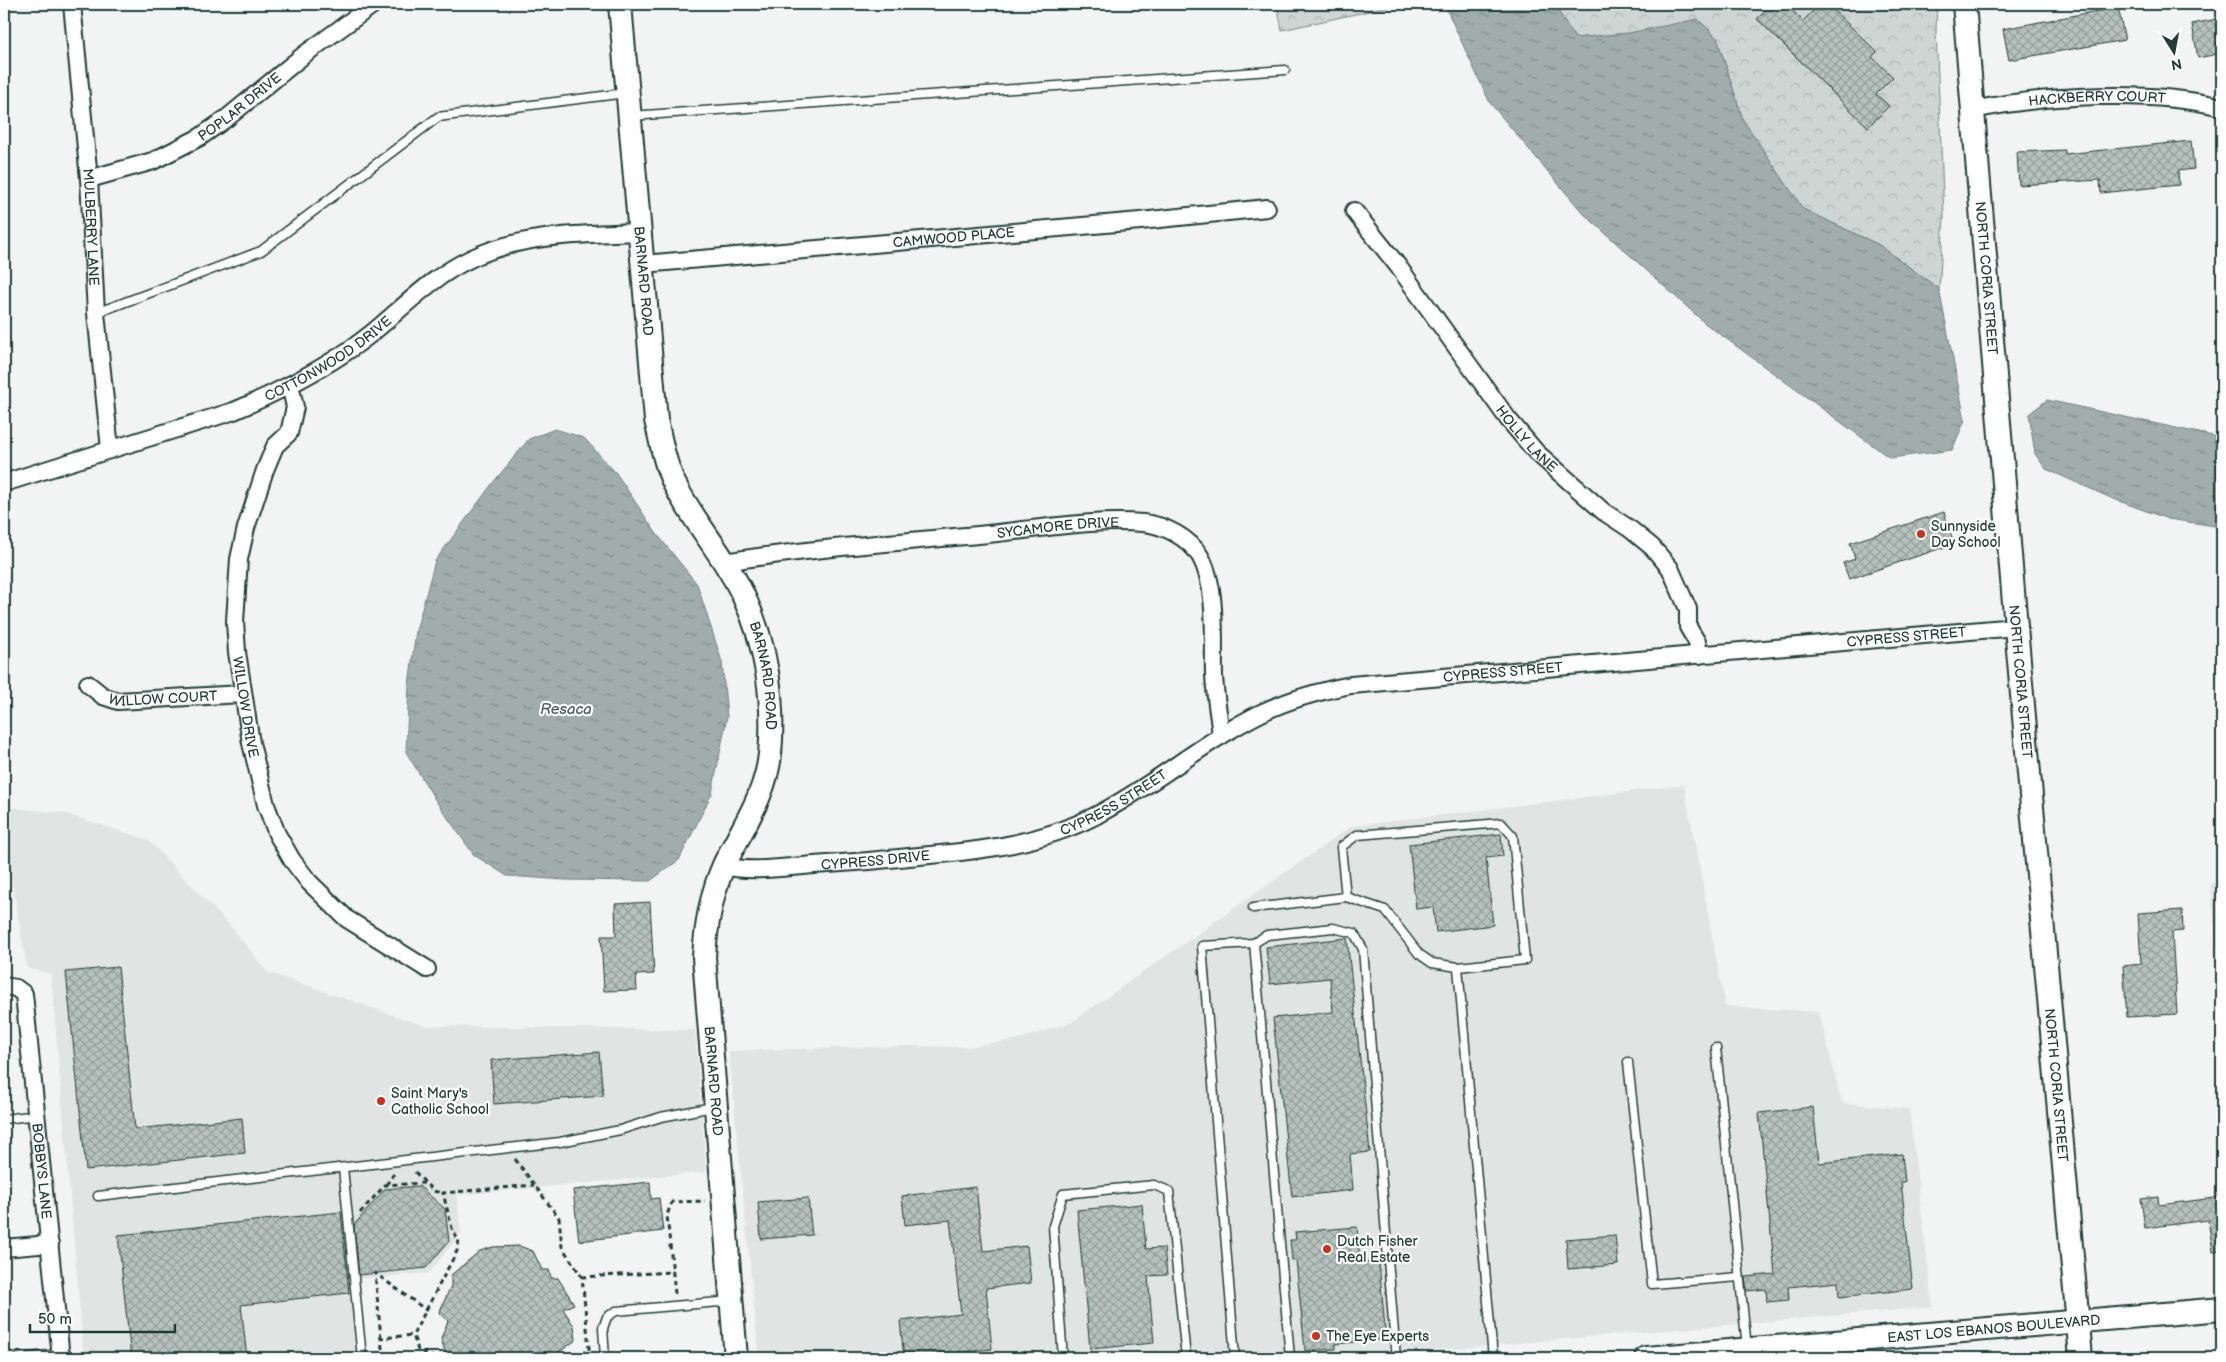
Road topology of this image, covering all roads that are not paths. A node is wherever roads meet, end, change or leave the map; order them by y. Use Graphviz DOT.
graph roads {
  1 [pos="72,4"];
  2 [pos="374,4"];
  3 [pos="620,4"];
  4 [pos="1964,4"];
  5 [pos="1285,70"];
  6 [pos="628,92"];
  7 [pos="2222,107"];
  8 [pos="1973,110"];
  9 [pos="630,116"];
  10 [pos="88,179"];
  11 [pos="1267,208"];
  12 [pos="1354,211"];
  13 [pos="640,232"];
  14 [pos="643,264"];
  15 [pos="96,312"];
  16 [pos="290,385"];
  17 [pos="110,449"];
  18 [pos="4,483"];
  19 [pos="725,562"];
  20 [pos="2016,627"];
  21 [pos="1699,655"];
  22 [pos="88,684"];
  23 [pos="242,694"];
  24 [pos="1221,736"];
  25 [pos="1027,841"];
  26 [pos="724,866"];
  27 [pos="1346,896"];
  28 [pos="1253,908"];
  29 [pos="1254,944"];
  30 [pos="1458,967"];
  31 [pos="427,969"];
  32 [pos="10,987"];
  33 [pos="1716,1048"];
  34 [pos="1628,1062"];
  35 [pos="715,1107"];
  36 [pos="38,1115"];
  37 [pos="4,1119"];
  38 [pos="343,1168"];
  39 [pos="98,1196"];
  40 [pos="50,1244"];
  41 [pos="4,1248"];
  42 [pos="1739,1277"];
  43 [pos="731,1301"];
  44 [pos="2222,1309"];
  45 [pos="2078,1322"];
  46 [pos="1747,1350"];
  47 [pos="1715,1355"];
  48 [pos="60,1356"];
  49 [pos="18,1358"];
  50 [pos="362,1358"];
  51 [pos="604,1358"];
  52 [pos="736,1358"];
  53 [pos="1063,1358"];
  54 [pos="1186,1358"];
  55 [pos="1235,1358"];
  56 [pos="1290,1358"];
  57 [pos="1396,1358"];
  58 [pos="1493,1358"];
  59 [pos="1646,1358"];
  60 [pos="2082,1358"];
  1 -- 10 [label="street, MULBERRY LANE"];
  2 -- 10 [label="street, POPLAR DRIVE"];
  3 -- 6 [label="street, BARNARD ROAD"];
  4 -- 8 [label="street, NORTH CORIA STREET"];
  5 -- 9 [label="lane"];
  6 -- 9 [label="street, BARNARD ROAD"];
  6 -- 15 [label="lane"];
  7 -- 8 [label="street, HACKBERRY COURT"];
  8 -- 20 [label="street, NORTH CORIA STREET"];
  9 -- 13 [label="street, BARNARD ROAD"];
  10 -- 15 [label="street, MULBERRY LANE"];
  11 -- 14 [label="street, CAMWOOD PLACE"];
  12 -- 21 [label="street, HOLLY LANE"];
  13 -- 14 [label="street, BARNARD ROAD"];
  13 -- 16 [label="street, COTTONWOOD DRIVE"];
  14 -- 19 [label="street, BARNARD ROAD"];
  15 -- 17 [label="street, MULBERRY LANE"];
  16 -- 17 [label="street, COTTONWOOD DRIVE"];
  16 -- 23 [label="street, WILLOW DRIVE"];
  17 -- 18 [label="street, COTTONWOOD DRIVE"];
  19 -- 24 [label="street, SYCAMORE DRIVE"];
  19 -- 26 [label="street, BARNARD ROAD"];
  20 -- 21 [label="street, CYPRESS STREET"];
  20 -- 45 [label="street, NORTH CORIA STREET"];
  21 -- 24 [label="street, CYPRESS STREET"];
  22 -- 23 [label="street, WILLOW COURT"];
  23 -- 31 [label="street, WILLOW DRIVE"];
  24 -- 25 [label="street, CYPRESS STREET"];
  25 -- 26 [label="street, CYPRESS DRIVE"];
  26 -- 35 [label="street, BARNARD ROAD"];
  27 -- 28 [label="lane"];
  27 -- 30 [label="lane"];
  27 -- 30 [label="lane"];
  29 -- 55 [label="lane"];
  29 -- 56 [label="lane"];
  29 -- 57 [label="lane"];
  30 -- 58 [label="lane"];
  32 -- 36 [label="street, BOBBYS LANE"];
  33 -- 42 [label="lane"];
  34 -- 42 [label="lane"];
  35 -- 38 [label="lane"];
  35 -- 43 [label="street, BARNARD ROAD"];
  36 -- 37 [label="lane"];
  36 -- 40 [label="street, BOBBYS LANE"];
  38 -- 39 [label="lane"];
  38 -- 50 [label="lane"];
  40 -- 41 [label="street"];
  40 -- 48 [label="street, BOBBYS LANE"];
  42 -- 46 [label="lane"];
  43 -- 51 [label="lane"];
  43 -- 52 [label="street, BARNARD ROAD"];
  44 -- 45 [label="street, EAST LOS EBANOS BOULEVARD"];
  45 -- 46 [label="street, EAST LOS EBANOS BOULEVARD"];
  45 -- 60 [label="street, NORTH CORIA STREET"];
  46 -- 47 [label="street, EAST LOS EBANOS BOULEVARD"];
  47 -- 59 [label="street, EAST LOS EBANOS BOULEVARD"];
  48 -- 49 [label="lane"];
  53 -- 54 [label="lane"];
}
